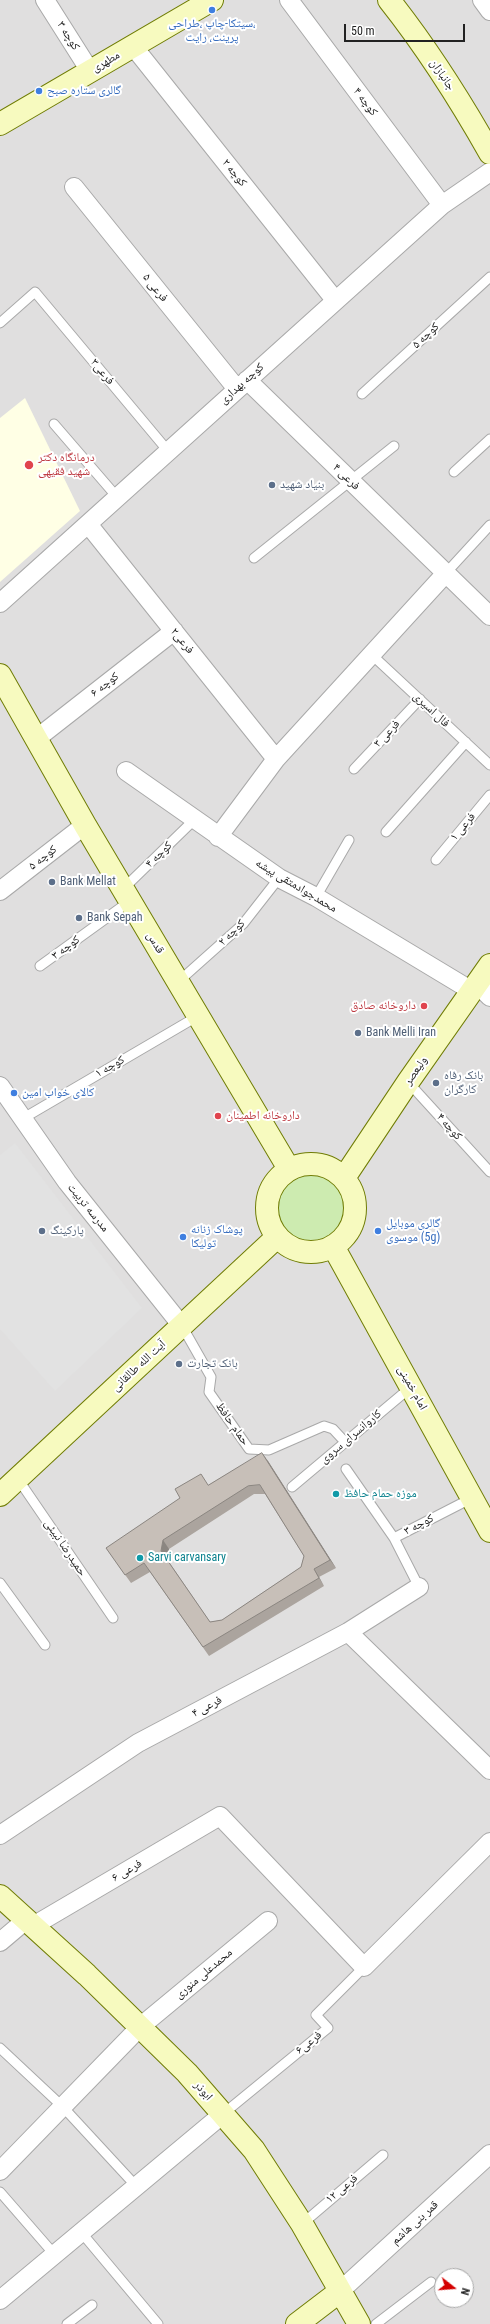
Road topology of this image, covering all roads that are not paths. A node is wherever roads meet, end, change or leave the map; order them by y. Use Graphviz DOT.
graph roads {
  1 [pos="45,0"];
  2 [pos="212,0"];
  3 [pos="289,0"];
  4 [pos="389,0"];
  5 [pos="482,0"];
  6 [pos="490,11"];
  7 [pos="133,46"];
  8 [pos="90,71"];
  9 [pos="0,124"];
  10 [pos="490,153"];
  11 [pos="490,172"];
  12 [pos="74,187"];
  13 [pos="442,205"];
  14 [pos="490,277"];
  15 [pos="335,300"];
  16 [pos="0,323"];
  17 [pos="242,384"];
  18 [pos="362,394"];
  19 [pos="54,424"];
  20 [pos="490,439"];
  21 [pos="394,446"];
  22 [pos="168,451"];
  23 [pos="454,472"];
  24 [pos="350,481"];
  25 [pos="117,497"];
  26 [pos="88,524"];
  27 [pos="490,525"];
  28 [pos="254,558"];
  29 [pos="446,573"];
  30 [pos="0,603"];
  31 [pos="490,616"];
  32 [pos="174,631"];
  33 [pos="371,654"];
  34 [pos="3,687"];
  35 [pos="420,699"];
  36 [pos="36,739"];
  37 [pos="466,742"];
  38 [pos="276,759"];
  39 [pos="490,765"];
  40 [pos="354,769"];
  41 [pos="126,771"];
  42 [pos="490,795"];
  43 [pos="194,820"];
  44 [pos="85,824"];
  45 [pos="386,832"];
  46 [pos="218,837"];
  47 [pos="349,840"];
  48 [pos="436,860"];
  49 [pos="279,878"];
  50 [pos="0,891"];
  51 [pos="127,895"];
  52 [pos="316,897"];
  53 [pos="490,965"];
  54 [pos="40,966"];
  55 [pos="178,982"];
  56 [pos="480,991"];
  57 [pos="198,1016"];
  58 [pos="408,1082"];
  59 [pos="0,1086"];
  60 [pos="22,1119"];
  61 [pos="289,1169"];
  62 [pos="490,1172"];
  63 [pos="344,1178"];
  64 [pos="277,1237"];
  65 [pos="333,1246"];
  66 [pos="182,1326"];
  67 [pos="411,1387"];
  68 [pos="345,1442"];
  69 [pos="346,1468"];
  70 [pos="18,1478"];
  71 [pos="292,1488"];
  72 [pos="0,1495"];
  73 [pos="472,1498"];
  74 [pos="488,1521"];
  75 [pos="394,1538"];
  76 [pos="0,1583"];
  77 [pos="419,1587"];
  78 [pos="113,1618"];
  79 [pos="348,1632"];
  80 [pos="45,1645"];
  81 [pos="490,1770"];
  82 [pos="0,1835"];
  83 [pos="490,1842"];
  84 [pos="0,1896"];
  85 [pos="268,1921"];
  86 [pos="30,1923"];
  87 [pos="0,1942"];
  88 [pos="364,1967"];
  89 [pos="140,2027"];
  90 [pos="0,2048"];
  91 [pos="63,2107"];
  92 [pos="223,2114"];
  93 [pos="490,2154"];
  94 [pos="383,2155"];
  95 [pos="1,2167"];
  96 [pos="136,2186"];
  97 [pos="0,2192"];
  98 [pos="302,2224"];
  99 [pos="81,2232"];
  100 [pos="54,2254"];
  101 [pos="431,2282"];
  102 [pos="339,2292"];
  103 [pos="0,2300"];
  104 [pos="92,2305"];
  105 [pos="67,2324"];
  106 [pos="158,2324"];
  107 [pos="297,2324"];
  108 [pos="359,2324"];
  109 [pos="376,2324"];
  1 -- 8 [label="street, کوچه ۳"];
  2 -- 7 [label="street, مطهری"];
  3 -- 13 [label="street, کوچه ۴"];
  4 -- 10 [label="street, جانبازان"];
  5 -- 6 [label="street"];
  7 -- 8 [label="street, مطهری"];
  7 -- 15 [label="street, کوچه ۲"];
  8 -- 9 [label="street, مطهری"];
  11 -- 13 [label="street, کوچه بهداری"];
  12 -- 17 [label="street, فرعی ۵"];
  13 -- 15 [label="street, کوچه بهداری"];
  14 -- 18 [label="lane, کوچه ۵"];
  15 -- 17 [label="street, کوچه بهداری"];
  16 -- 22 [label="lane, فرعی۳"];
  17 -- 22 [label="street, کوچه بهداری"];
  17 -- 24 [label="street, فرعی ۴"];
  19 -- 25 [label="lane"];
  20 -- 23 [label="lane"];
  21 -- 24 [label="lane"];
  22 -- 25 [label="street, کوچه بهداری"];
  24 -- 28 [label="lane"];
  24 -- 29 [label="street, فرعی ۴"];
  25 -- 26 [label="street, کوچه بهداری"];
  26 -- 30 [label="street, کوچه بهداری"];
  26 -- 32 [label="street, فرعی۲"];
  27 -- 29 [label="lane"];
  29 -- 31 [label="street, فرعی ۴"];
  29 -- 33 [label="street"];
  32 -- 36 [label="street, کوچه ۶"];
  32 -- 38 [label="street, فرعی۲"];
  33 -- 35 [label="lane, فال اسیری"];
  33 -- 38 [label="street"];
  34 -- 36 [label="street, قدس"];
  35 -- 37 [label="lane, فال اسیری"];
  35 -- 40 [label="lane, فرعی ۳"];
  36 -- 44 [label="street, قدس"];
  37 -- 39 [label="lane, فال اسیری"];
  37 -- 45 [label="lane"];
  38 -- 46 [label="street"];
  41 -- 43 [label="street, محمدجوادمتقی پیشه"];
  42 -- 48 [label="lane, فرعی ۱"];
  43 -- 46 [label="street, محمدجوادمتقی پیشه"];
  43 -- 51 [label="lane, کوچه ۴"];
  44 -- 50 [label="street, کوچه ۵"];
  44 -- 51 [label="street, قدس"];
  46 -- 49 [label="street, محمدجوادمتقی پیشه"];
  47 -- 52 [label="lane"];
  49 -- 52 [label="street, محمدجوادمتقی پیشه"];
  49 -- 55 [label="lane, کوچه ۲"];
  51 -- 54 [label="lane, کوچه ۳"];
  51 -- 55 [label="street, قدس"];
  52 -- 56 [label="street, محمدجوادمتقی پیشه"];
  53 -- 56 [label="street, ولیعصر"];
  55 -- 57 [label="street, قدس"];
  56 -- 58 [label="street, ولیعصر"];
  57 -- 60 [label="lane, کوچه ۱"];
  57 -- 61 [label="street, قدس"];
  58 -- 62 [label="lane, کوچه ۴"];
  58 -- 63 [label="street, ولیعصر"];
  59 -- 60 [label="street, مدرسه تربیت"];
  60 -- 66 [label="street, مدرسه تربیت"];
  61 -- 63 [label="street"];
  61 -- 64 [label="street"];
  63 -- 65 [label="street"];
  64 -- 65 [label="street"];
  64 -- 66 [label="street, آیت الله طالقانی"];
  65 -- 67 [label="street, امام خمینی"];
  66 -- 68 [label="lane, حمام حافظ"];
  66 -- 70 [label="street, آیت الله طالقانی"];
  67 -- 68 [label="lane, کاروانسرای سروی"];
  67 -- 73 [label="street, امام خمینی"];
  68 -- 71 [label="lane, کاروانسرای سروی"];
  69 -- 75 [label="lane"];
  70 -- 72 [label="street, آیت الله طالقانی"];
  70 -- 78 [label="lane, حمیدرضا نبیئی"];
  73 -- 74 [label="street, امام خمینی"];
  73 -- 75 [label="lane, کوچه ۳"];
  75 -- 77 [label="lane, کوچه ۳"];
  76 -- 80 [label="lane"];
  77 -- 79 [label="street, فرعی ۴"];
  79 -- 81 [label="street"];
  79 -- 82 [label="street, فرعی ۴"];
  83 -- 88 [label="street"];
  84 -- 86 [label="street, ابوذر"];
  85 -- 89 [label="street, محمدعلی منوری"];
  86 -- 87 [label="street, فرعی ۶"];
  86 -- 88 [label="street, فرعی ۶"];
  86 -- 89 [label="street, ابوذر"];
  88 -- 92 [label="lane, فرعی۶"];
  89 -- 91 [label="street, محمدعلی منوری"];
  89 -- 92 [label="street, ابوذر"];
  90 -- 91 [label="lane"];
  91 -- 95 [label="street, محمدعلی منوری"];
  91 -- 96 [label="lane"];
  92 -- 96 [label="street"];
  92 -- 98 [label="street, ابوذر"];
  93 -- 102 [label="street, قمر بنی هاشم"];
  94 -- 98 [label="lane, فرعی ۱۲"];
  96 -- 99 [label="street"];
  97 -- 100 [label="lane"];
  98 -- 102 [label="street, ابوذر"];
  99 -- 100 [label="street"];
  99 -- 106 [label="lane"];
  100 -- 103 [label="street"];
  101 -- 109 [label="lane"];
  102 -- 107 [label="street"];
  102 -- 108 [label="street, ابوذر"];
  104 -- 105 [label="lane"];
}
